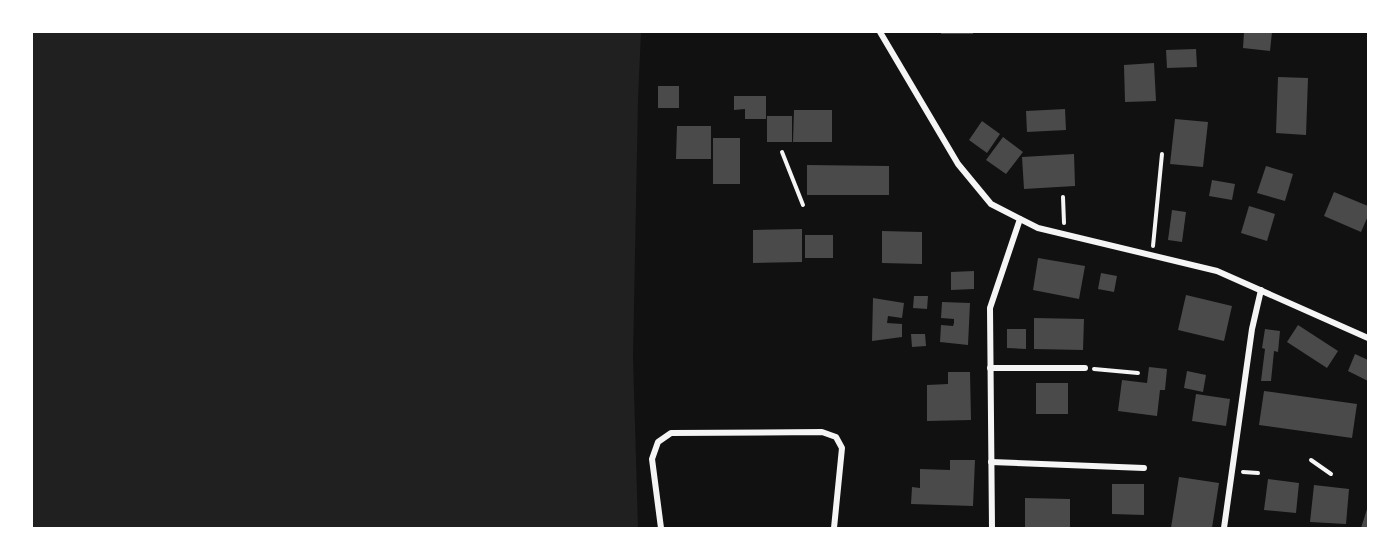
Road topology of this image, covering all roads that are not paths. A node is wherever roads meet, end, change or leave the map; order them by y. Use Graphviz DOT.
graph roads {
  1 [pos="880,32"];
  2 [pos="1020,219"];
  3 [pos="1261,290"];
  4 [pos="1368,338"];
  5 [pos="990,368"];
  6 [pos="1085,368"];
  7 [pos="991,462"];
  8 [pos="1144,468"];
  9 [pos="661,528"];
  10 [pos="834,528"];
  11 [pos="992,528"];
  12 [pos="1224,528"];
  1 -- 2 [label="street"];
  2 -- 3 [label="street"];
  2 -- 5 [label="street"];
  3 -- 4 [label="street"];
  3 -- 12 [label="street"];
  5 -- 6 [label="street"];
  5 -- 7 [label="street"];
  7 -- 8 [label="street"];
  7 -- 11 [label="street"];
  9 -- 10 [label="street"];
}
